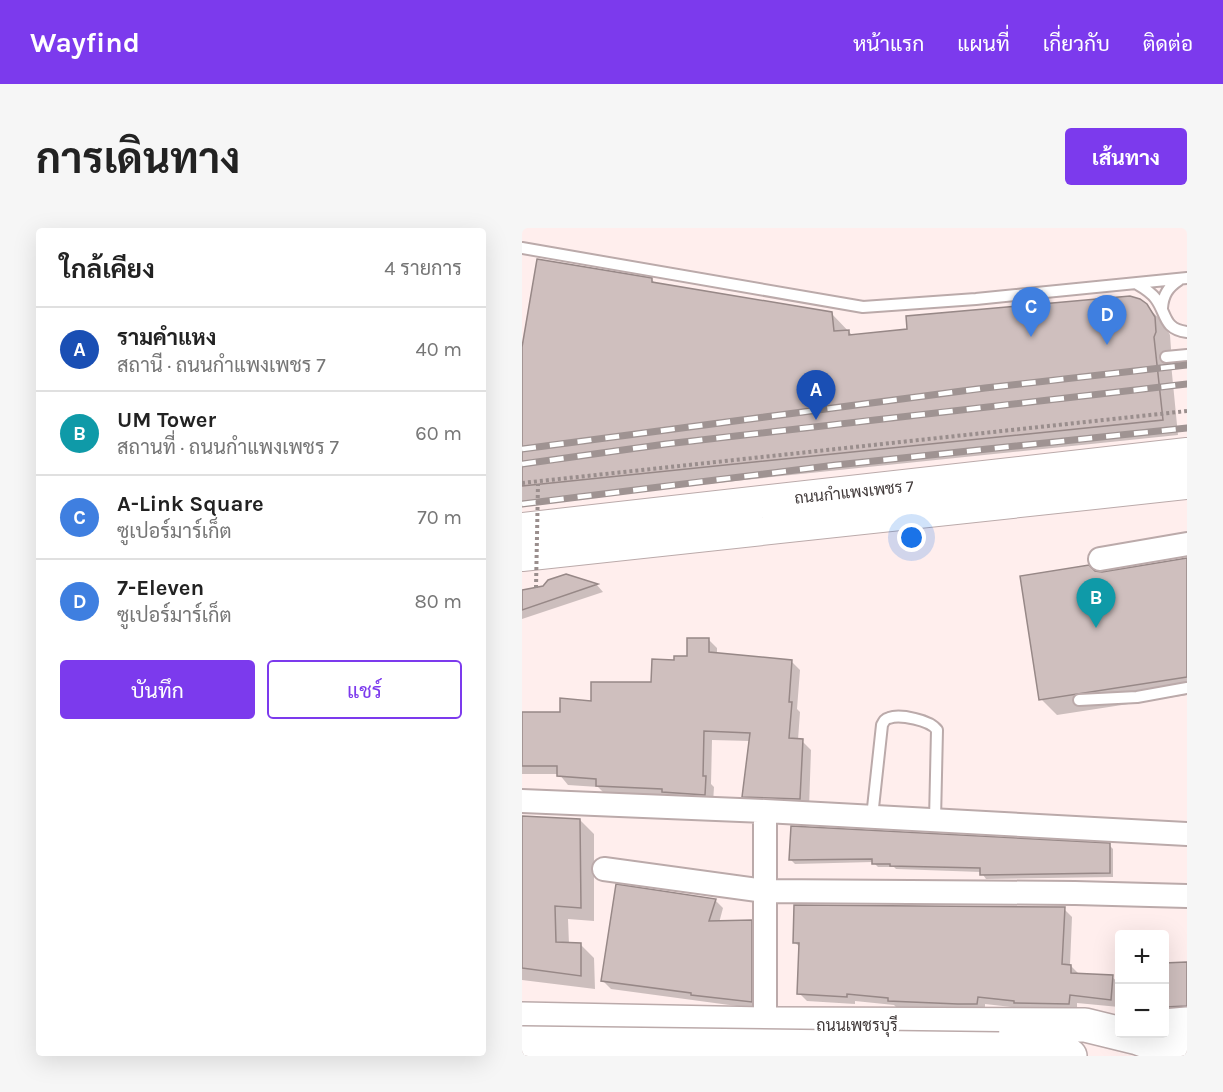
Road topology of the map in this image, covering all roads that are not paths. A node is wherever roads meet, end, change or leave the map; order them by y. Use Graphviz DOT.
graph roads {
  1 [pos="522,248"];
  2 [pos="1183,279"];
  3 [pos="1137,284"];
  4 [pos="1162,308"];
  5 [pos="1187,332"];
  6 [pos="1187,355"];
  7 [pos="1166,357"];
  8 [pos="1187,454"];
  9 [pos="1187,483"];
  10 [pos="522,529"];
  11 [pos="1187,543"];
  12 [pos="522,555"];
  13 [pos="1100,558"];
  14 [pos="1187,688"];
  15 [pos="1079,700"];
  16 [pos="522,801"];
  17 [pos="765,811"];
  18 [pos="872,817"];
  19 [pos="934,820"];
  20 [pos="1187,834"];
  21 [pos="604,869"];
  22 [pos="765,891"];
  23 [pos="1187,896"];
  24 [pos="522,1019"];
  25 [pos="765,1024"];
  26 [pos="1187,1024"];
  27 [pos="1085,1025"];
  28 [pos="1115,1026"];
  29 [pos="1169,1026"];
  30 [pos="522,1043"];
  31 [pos="710,1056"];
  32 [pos="1070,1056"];
  33 [pos="1186,1056"];
  1 -- 3 [label="lane"];
  2 -- 3 [label="lane"];
  2 -- 4 [label="lane"];
  3 -- 4 [label="lane"];
  4 -- 5 [label="lane"];
  6 -- 7 [label="lane"];
  8 -- 10 [label="street, ถนนกำแพงเพชร 7"];
  9 -- 12 [label="street, ถนนกำแพงเพชร 7"];
  11 -- 13 [label="street"];
  14 -- 15 [label="lane"];
  16 -- 17 [label="street"];
  17 -- 18 [label="street"];
  17 -- 22 [label="street"];
  18 -- 19 [label="street"];
  18 -- 19 [label="lane"];
  19 -- 20 [label="street"];
  21 -- 22 [label="street"];
  22 -- 23 [label="street"];
  22 -- 25 [label="street"];
  24 -- 25 [label="main road, ถนนเพชรบุรี"];
  25 -- 27 [label="main road, ถนนเพชรบุรี"];
  25 -- 31 [label="main road"];
  26 -- 29 [label="main road"];
  27 -- 28 [label="main road"];
  27 -- 33 [label="main road, ถนนเพชรบุรี"];
  30 -- 32 [label="main road, ถนนเพชรบุรี, bridge"];
}
